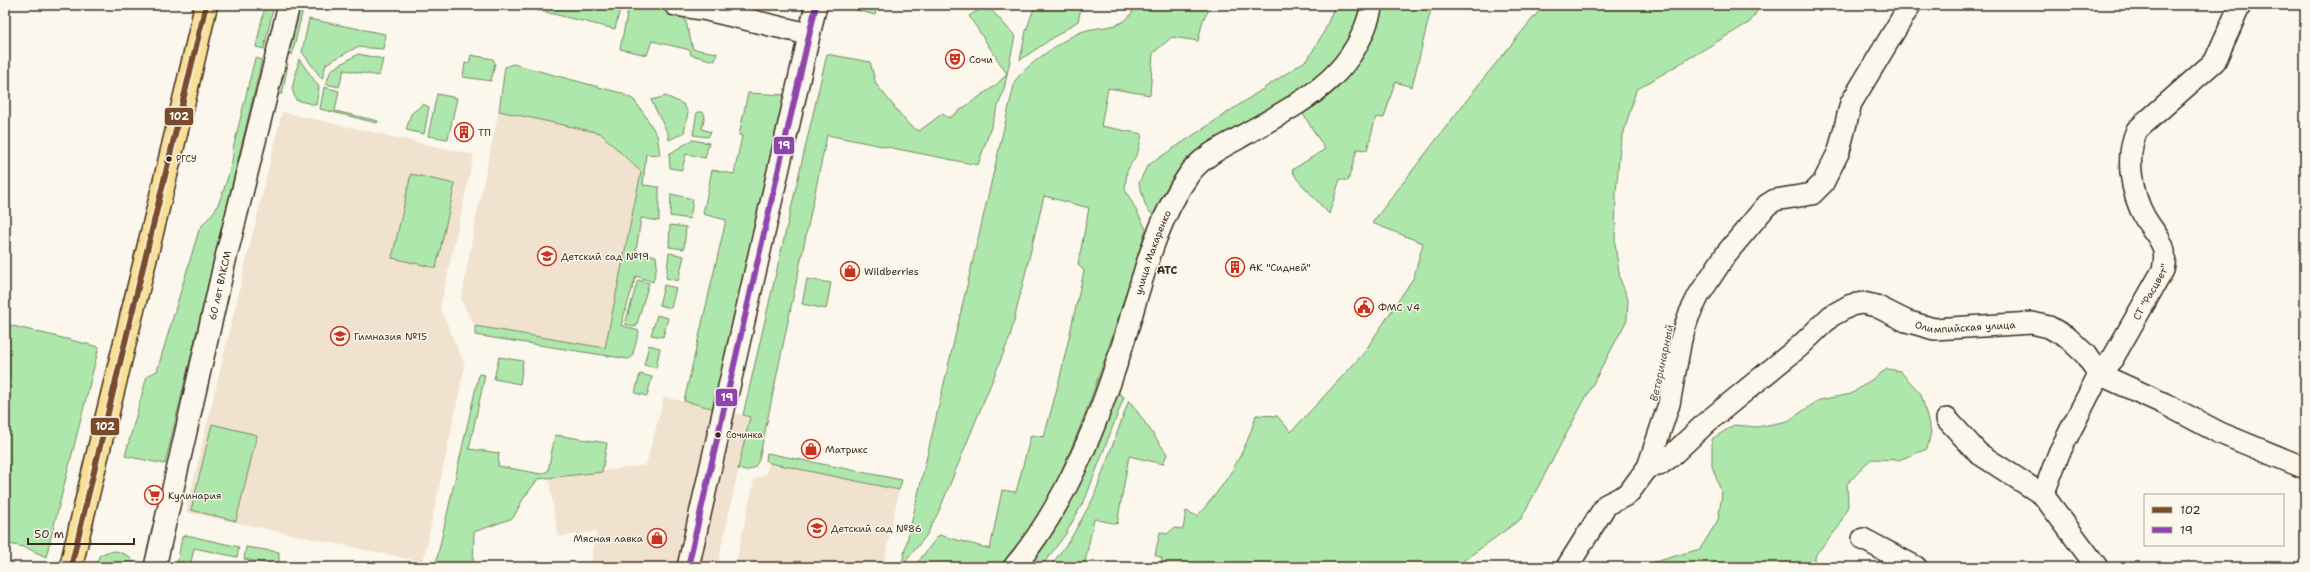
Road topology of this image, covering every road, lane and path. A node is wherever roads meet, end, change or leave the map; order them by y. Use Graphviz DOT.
graph roads {
  1 [pos="206,5"];
  2 [pos="289,5"];
  3 [pos="675,5"];
  4 [pos="816,5"];
  5 [pos="1372,5"];
  6 [pos="1910,5"];
  7 [pos="2240,5"];
  8 [pos="808,34"];
  9 [pos="2099,374"];
  10 [pos="1947,419"];
  11 [pos="1648,467"];
  12 [pos="2305,468"];
  13 [pos="2043,495"];
  14 [pos="1863,539"];
  15 [pos="71,567"];
  16 [pos="154,567"];
  17 [pos="688,567"];
  18 [pos="1014,567"];
  19 [pos="1568,567"];
  20 [pos="1916,567"];
  21 [pos="2097,567"];
  1 -- 15 [label="main road"];
  2 -- 16 [label="street, 60 лет ВЛКСМ"];
  3 -- 8 [label="street"];
  4 -- 8 [label="street"];
  5 -- 18 [label="street, улица Макаренко"];
  6 -- 11 [label="street"];
  7 -- 9 [label="street, СТ \"Расцвет\""];
  8 -- 17 [label="street"];
  9 -- 11 [label="street, Олимпийская улица"];
  9 -- 12 [label="street"];
  9 -- 13 [label="street, СТ \"Расцвет\""];
  10 -- 13 [label="street"];
  11 -- 19 [label="street"];
  13 -- 21 [label="street"];
  14 -- 20 [label="street"];
}
